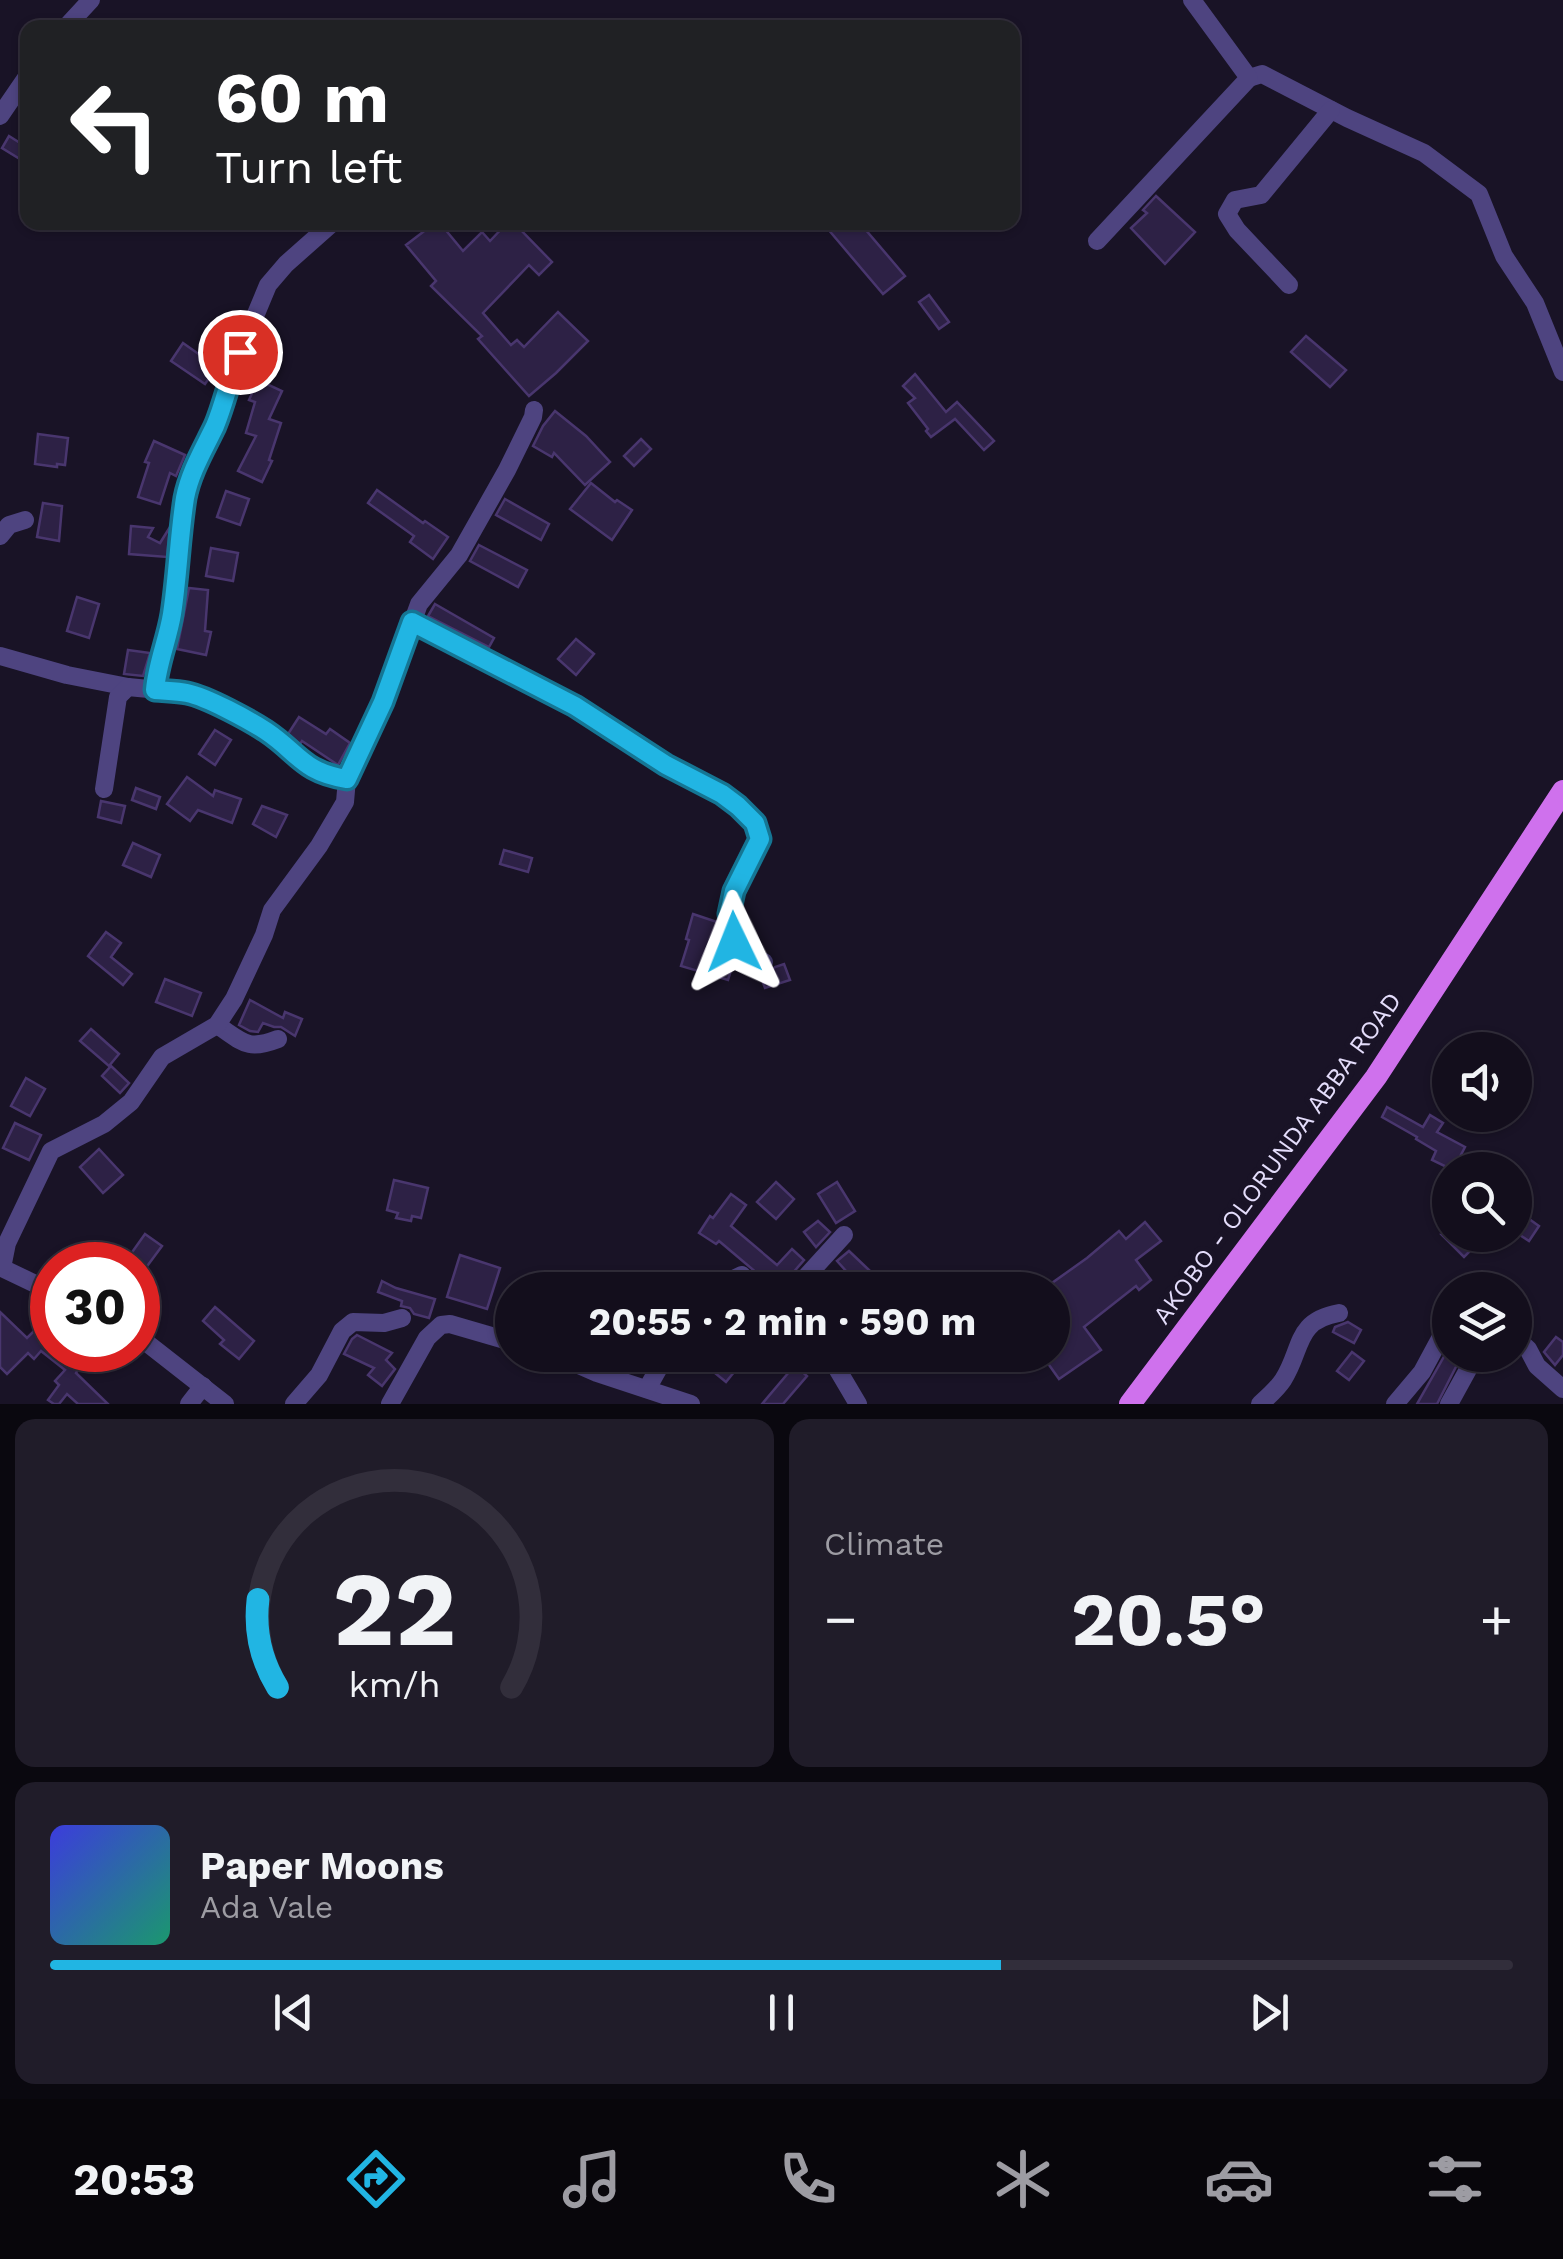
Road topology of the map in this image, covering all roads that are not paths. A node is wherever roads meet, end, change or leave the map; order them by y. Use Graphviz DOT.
graph roads {
  1 [pos="91,0"];
  2 [pos="1192,0"];
  3 [pos="73,20"];
  4 [pos="1249,78"];
  5 [pos="20,87"];
  6 [pos="1331,110"];
  7 [pos="0,116"];
  8 [pos="324,230"];
  9 [pos="1097,241"];
  10 [pos="1289,285"];
  11 [pos="1563,372"];
  12 [pos="534,410"];
  13 [pos="24,520"];
  14 [pos="0,536"];
  15 [pos="412,622"];
  16 [pos="0,656"];
  17 [pos="128,687"];
  18 [pos="155,690"];
  19 [pos="347,779"];
  20 [pos="104,789"];
  21 [pos="1563,792"];
  22 [pos="764,962"];
  23 [pos="217,1026"];
  24 [pos="278,1039"];
  25 [pos="844,1235"];
  26 [pos="1,1267"];
  27 [pos="810,1272"];
  28 [pos="30,1281"];
  29 [pos="1339,1313"];
  30 [pos="402,1318"];
  31 [pos="495,1337"];
  32 [pos="160,1353"];
  33 [pos="1432,1353"];
  34 [pos="1532,1357"];
  35 [pos="598,1372"];
  36 [pos="656,1372"];
  37 [pos="839,1372"];
  38 [pos="1467,1372"];
  39 [pos="203,1386"];
  40 [pos="647,1389"];
  41 [pos="1563,1389"];
  42 [pos="188,1404"];
  43 [pos="226,1404"];
  44 [pos="294,1404"];
  45 [pos="390,1404"];
  46 [pos="691,1404"];
  47 [pos="858,1404"];
  48 [pos="1130,1404"];
  49 [pos="1260,1404"];
  50 [pos="1395,1404"];
  51 [pos="1449,1404"];
  1 -- 3 [label="street"];
  2 -- 4 [label="street"];
  4 -- 6 [label="street"];
  4 -- 9 [label="street"];
  5 -- 7 [label="street"];
  6 -- 10 [label="street"];
  6 -- 11 [label="street"];
  8 -- 18 [label="street"];
  12 -- 15 [label="street"];
  13 -- 14 [label="street"];
  15 -- 19 [label="street"];
  15 -- 22 [label="street"];
  16 -- 17 [label="street"];
  17 -- 18 [label="street"];
  17 -- 20 [label="street"];
  18 -- 19 [label="street"];
  19 -- 23 [label="street"];
  21 -- 48 [label="main road, AKOBO - OLORUNDA ABBA ROAD"];
  23 -- 24 [label="street"];
  23 -- 26 [label="street"];
  25 -- 27 [label="street"];
  26 -- 28 [label="street"];
  29 -- 49 [label="street"];
  30 -- 44 [label="street"];
  31 -- 45 [label="street"];
  32 -- 39 [label="street"];
  33 -- 50 [label="street"];
  34 -- 41 [label="street"];
  35 -- 40 [label="street"];
  36 -- 40 [label="street"];
  37 -- 47 [label="street"];
  38 -- 51 [label="street"];
  39 -- 42 [label="street"];
  39 -- 43 [label="street"];
  40 -- 46 [label="street"];
}
